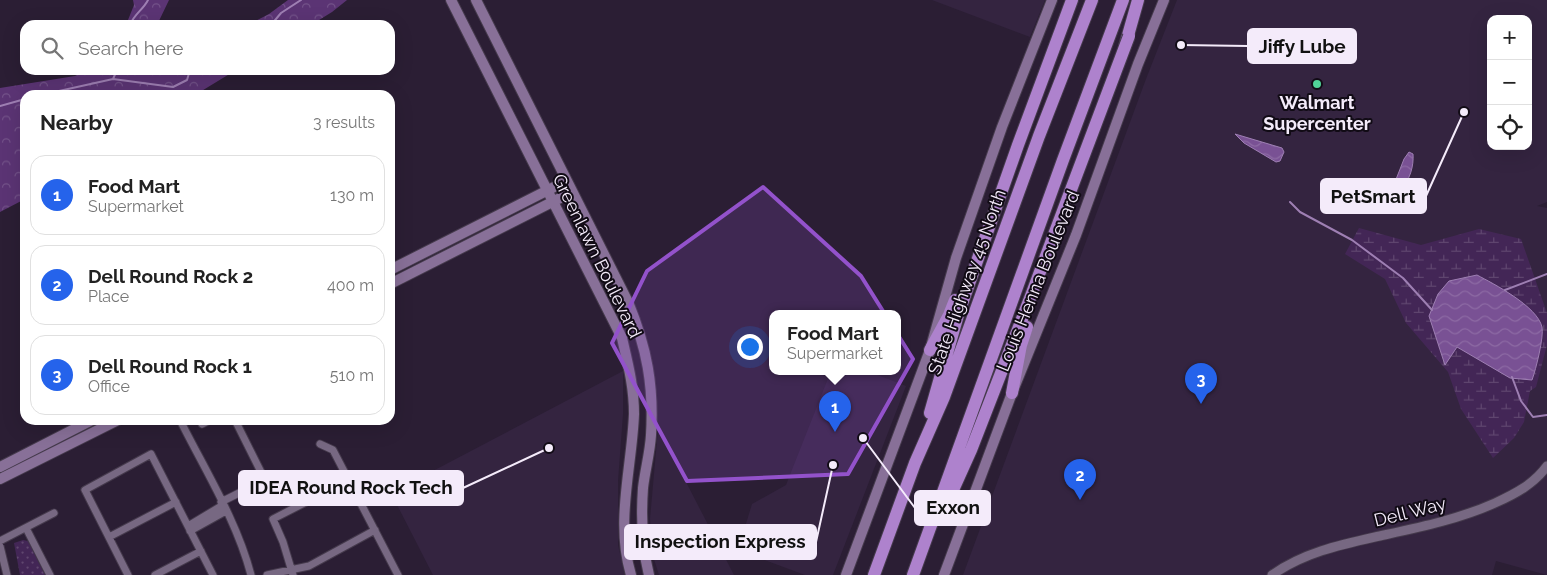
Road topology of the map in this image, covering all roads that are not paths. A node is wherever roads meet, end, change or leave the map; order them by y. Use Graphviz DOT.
graph roads {
  1 [pos="451,0"];
  2 [pos="476,0"];
  3 [pos="1052,0"];
  4 [pos="1072,0"];
  5 [pos="1092,0"];
  6 [pos="1122,0"];
  7 [pos="1138,0"];
  8 [pos="1144,0"];
  9 [pos="1164,0"];
  10 [pos="566,181"];
  11 [pos="546,191"];
  12 [pos="572,192"];
  13 [pos="552,202"];
  14 [pos="395,267"];
  15 [pos="395,281"];
  16 [pos="930,350"];
  17 [pos="1012,393"];
  18 [pos="82,425"];
  19 [pos="108,425"];
  20 [pos="182,425"];
  21 [pos="238,425"];
  22 [pos="320,444"];
  23 [pos="629,462"];
  24 [pos="647,462"];
  25 [pos="915,463"];
  26 [pos="0,466"];
  27 [pos="1547,466"];
  28 [pos="0,479"];
  29 [pos="349,480"];
  30 [pos="176,502"];
  31 [pos="223,506"];
  32 [pos="54,514"];
  33 [pos="26,528"];
  34 [pos="189,528"];
  35 [pos="375,530"];
  36 [pos="109,538"];
  37 [pos="0,541"];
  38 [pos="0,546"];
  39 [pos="201,551"];
  40 [pos="921,552"];
  41 [pos="292,572"];
  42 [pos="7,575"];
  43 [pos="50,575"];
  44 [pos="128,575"];
  45 [pos="155,575"];
  46 [pos="213,575"];
  47 [pos="251,575"];
  48 [pos="267,575"];
  49 [pos="398,575"];
  50 [pos="631,575"];
  51 [pos="649,575"];
  52 [pos="846,575"];
  53 [pos="874,575"];
  54 [pos="913,575"];
  55 [pos="944,575"];
  56 [pos="1272,575"];
  1 -- 11 [label="main road, Greenlawn Boulevard"];
  2 -- 10 [label="main road, Greenlawn Boulevard"];
  3 -- 16 [label="main road"];
  4 -- 16 [label="highway"];
  4 -- 25 [label="highway"];
  5 -- 25 [label="highway, State Highway 45 North"];
  6 -- 40 [label="highway"];
  7 -- 17 [label="highway, bridge"];
  8 -- 40 [label="highway, bridge"];
  9 -- 17 [label="main road, Louis Henna Boulevard"];
  10 -- 11 [label="main road"];
  10 -- 12 [label="main road, Greenlawn Boulevard"];
  11 -- 13 [label="main road, Greenlawn Boulevard"];
  11 -- 14 [label="main road"];
  12 -- 13 [label="main road"];
  12 -- 24 [label="main road, Greenlawn Boulevard"];
  13 -- 15 [label="main road"];
  13 -- 23 [label="main road, Greenlawn Boulevard"];
  16 -- 52 [label="main road"];
  17 -- 55 [label="main road, Louis Henna Boulevard"];
  18 -- 26 [label="main road"];
  19 -- 28 [label="main road"];
  20 -- 31 [label="street"];
  21 -- 31 [label="street"];
  22 -- 29 [label="street"];
  23 -- 24 [label="main road"];
  23 -- 50 [label="main road, Greenlawn Boulevard"];
  24 -- 51 [label="main road, Greenlawn Boulevard"];
  25 -- 53 [label="highway, State Highway 45 North"];
  27 -- 56 [label="street, Dell Way"];
  29 -- 35 [label="street"];
  29 -- 41 [label="street"];
  30 -- 34 [label="street"];
  30 -- 36 [label="street"];
  30 -- 36 [label="street"];
  31 -- 34 [label="street"];
  31 -- 47 [label="street"];
  32 -- 33 [label="street"];
  33 -- 37 [label="street"];
  33 -- 43 [label="street"];
  34 -- 39 [label="street"];
  35 -- 41 [label="street"];
  35 -- 49 [label="street"];
  36 -- 44 [label="street"];
  38 -- 42 [label="street"];
  39 -- 45 [label="street"];
  39 -- 46 [label="street"];
  40 -- 54 [label="highway"];
  41 -- 48 [label="street"];
}
